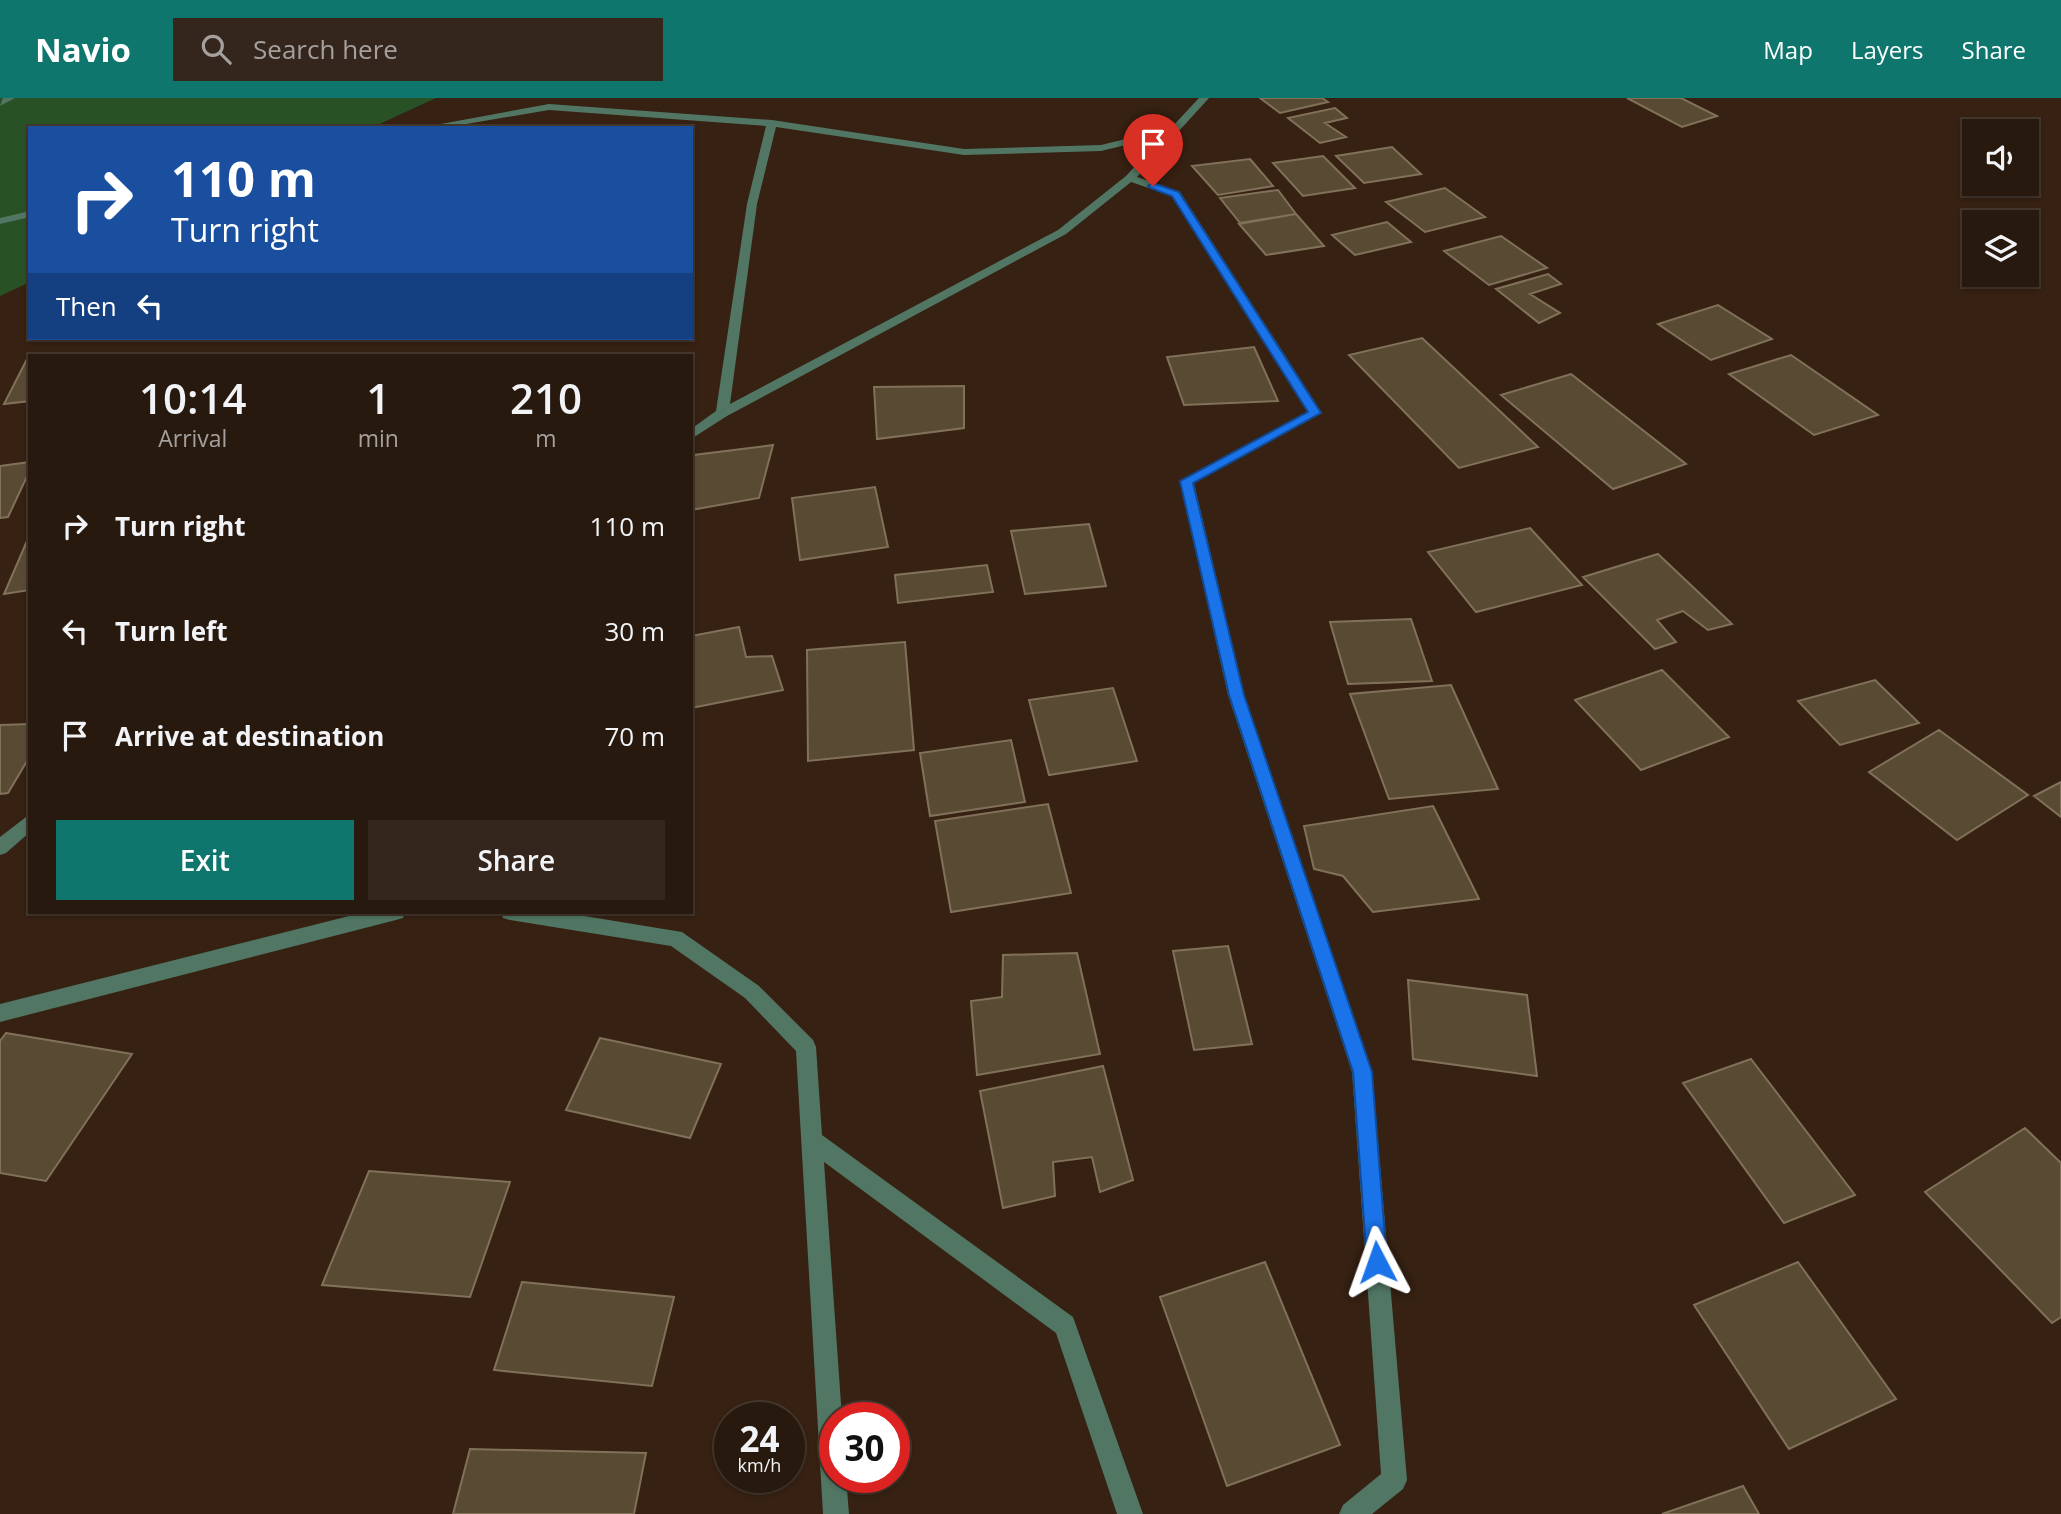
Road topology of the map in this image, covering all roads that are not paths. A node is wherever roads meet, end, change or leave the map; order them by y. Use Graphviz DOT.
graph roads {
  1 [pos="10,98"];
  2 [pos="1204,98"];
  3 [pos="0,103"];
  4 [pos="772,123"];
  5 [pos="436,126"];
  6 [pos="1174,130"];
  7 [pos="1130,178"];
  8 [pos="28,214"];
  9 [pos="0,221"];
  10 [pos="722,413"];
  11 [pos="693,434"];
  12 [pos="28,823"];
  13 [pos="0,848"];
  14 [pos="388,914"];
  15 [pos="522,914"];
  16 [pos="0,1013"];
  17 [pos="812,1140"];
  18 [pos="836,1514"];
  19 [pos="1130,1514"];
  20 [pos="1352,1514"];
  1 -- 3 [label="street"];
  2 -- 6 [label="street"];
  4 -- 5 [label="street"];
  4 -- 6 [label="street"];
  4 -- 10 [label="street"];
  6 -- 7 [label="street"];
  7 -- 10 [label="street"];
  7 -- 20 [label="street"];
  8 -- 9 [label="street"];
  10 -- 11 [label="street"];
  12 -- 13 [label="street"];
  14 -- 16 [label="street"];
  15 -- 17 [label="street"];
  17 -- 18 [label="street"];
  17 -- 19 [label="street"];
}
